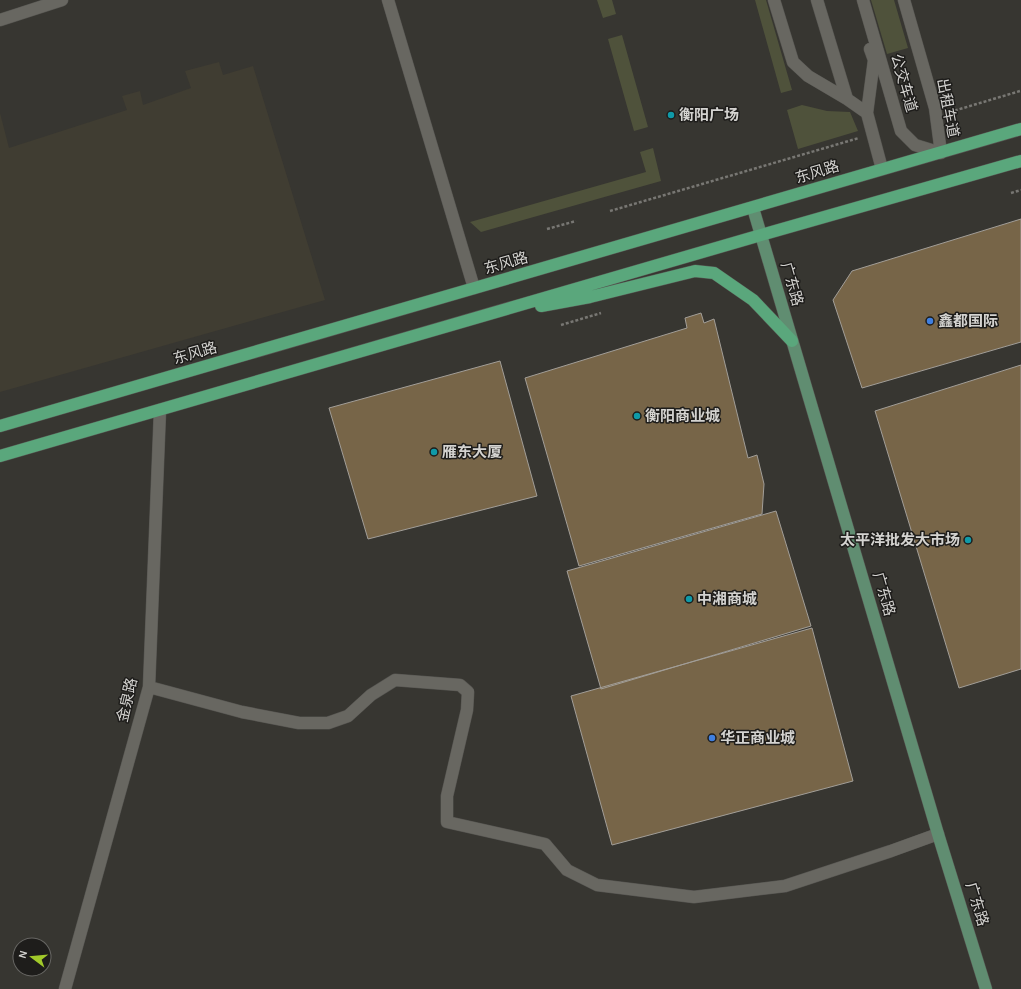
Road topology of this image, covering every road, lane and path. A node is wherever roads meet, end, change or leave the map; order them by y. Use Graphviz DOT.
graph roads {
  1 [pos="62,0"];
  2 [pos="388,0"];
  3 [pos="774,0"];
  4 [pos="817,0"];
  5 [pos="856,0"];
  6 [pos="863,0"];
  7 [pos="904,0"];
  8 [pos="912,0"];
  9 [pos="0,20"];
  10 [pos="924,69"];
  11 [pos="1020,91"];
  12 [pos="847,100"];
  13 [pos="867,113"];
  14 [pos="936,116"];
  15 [pos="1021,130"];
  16 [pos="873,134"];
  17 [pos="941,153"];
  18 [pos="1021,161"];
  19 [pos="882,169"];
  20 [pos="1021,190"];
  21 [pos="1012,193"];
  22 [pos="753,208"];
  23 [pos="610,211"];
  24 [pos="576,221"];
  25 [pos="547,229"];
  26 [pos="761,235"];
  27 [pos="474,288"];
  28 [pos="601,313"];
  29 [pos="477,318"];
  30 [pos="561,325"];
  31 [pos="792,341"];
  32 [pos="160,410"];
  33 [pos="0,426"];
  34 [pos="0,456"];
  35 [pos="149,687"];
  36 [pos="938,834"];
  37 [pos="65,989"];
  38 [pos="986,989"];
  1 -- 9 [label="street"];
  2 -- 27 [label="street"];
  3 -- 12 [label="street"];
  4 -- 12 [label="street"];
  5 -- 13 [label="street"];
  6 -- 17 [label="street, 公交车道"];
  7 -- 10 [label="street, 出租车道"];
  8 -- 10 [label="street, 出租车道"];
  10 -- 14 [label="street, 出租车道"];
  11 -- 14 [label="path"];
  12 -- 13 [label="street"];
  13 -- 16 [label="street"];
  14 -- 17 [label="street, 出租车道"];
  15 -- 17 [label="highway, 东风路"];
  16 -- 19 [label="street"];
  16 -- 23 [label="path"];
  17 -- 19 [label="highway, 东风路"];
  18 -- 26 [label="highway"];
  19 -- 22 [label="highway, 东风路"];
  20 -- 21 [label="path"];
  22 -- 26 [label="main road, 广东路"];
  22 -- 27 [label="highway, 东风路"];
  24 -- 25 [label="path"];
  26 -- 29 [label="highway"];
  26 -- 31 [label="main road, 广东路"];
  27 -- 33 [label="highway, 东风路"];
  28 -- 30 [label="path"];
  29 -- 31 [label="highway"];
  29 -- 32 [label="highway"];
  31 -- 36 [label="main road, 广东路"];
  32 -- 34 [label="highway"];
  32 -- 35 [label="street, 金泉路"];
  35 -- 36 [label="street"];
  35 -- 37 [label="street, 金泉路"];
  36 -- 38 [label="main road, 广东路"];
}
